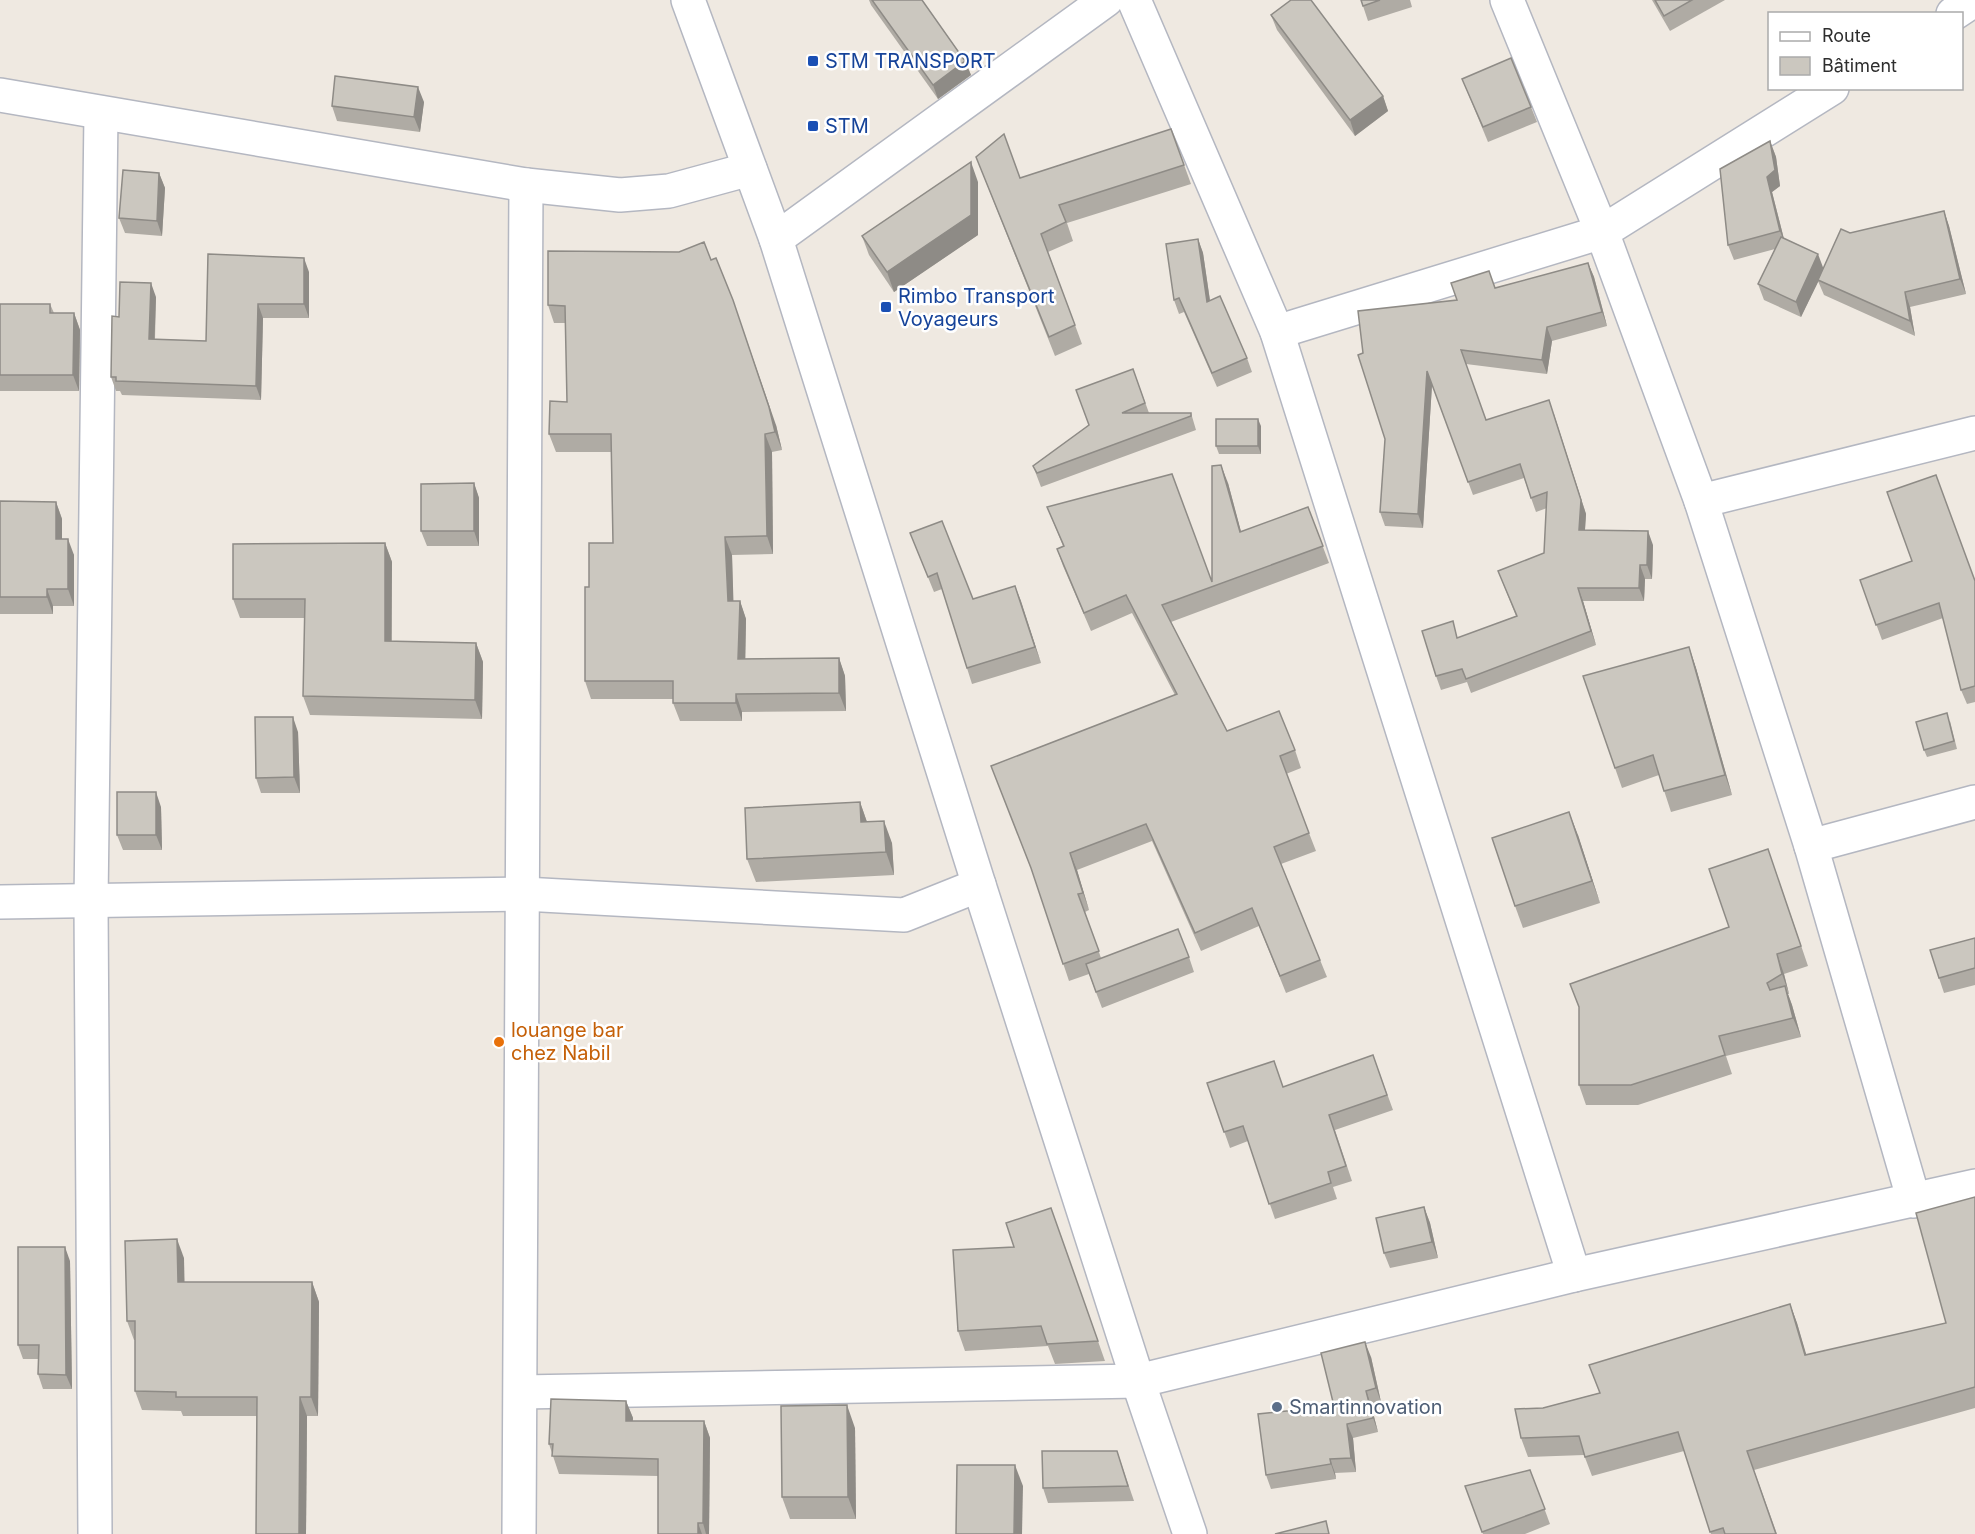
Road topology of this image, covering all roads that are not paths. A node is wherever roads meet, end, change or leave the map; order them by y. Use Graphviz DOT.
graph roads {
  1 [pos="688,0"];
  2 [pos="1106,0"];
  3 [pos="1134,0"];
  4 [pos="1507,0"];
  5 [pos="1974,0"];
  6 [pos="1956,12"];
  7 [pos="1829,90"];
  8 [pos="0,95"];
  9 [pos="101,113"];
  10 [pos="750,168"];
  11 [pos="526,185"];
  12 [pos="1602,232"];
  13 [pos="776,239"];
  14 [pos="1277,332"];
  15 [pos="1975,433"];
  16 [pos="1701,501"];
  17 [pos="1975,802"];
  18 [pos="1811,846"];
  19 [pos="979,885"];
  20 [pos="524,894"];
  21 [pos="0,902"];
  22 [pos="91,903"];
  23 [pos="1975,1186"];
  24 [pos="1914,1200"];
  25 [pos="1574,1275"];
  26 [pos="1138,1381"];
  27 [pos="521,1392"];
  28 [pos="95,1534"];
  29 [pos="519,1534"];
  30 [pos="1190,1534"];
  1 -- 10 [label="street"];
  2 -- 13 [label="street"];
  3 -- 14 [label="street"];
  4 -- 12 [label="street"];
  5 -- 6 [label="street"];
  7 -- 12 [label="street"];
  8 -- 9 [label="street"];
  9 -- 11 [label="street"];
  9 -- 22 [label="street"];
  10 -- 11 [label="street"];
  10 -- 13 [label="street"];
  11 -- 20 [label="street"];
  12 -- 14 [label="street"];
  12 -- 16 [label="street"];
  13 -- 19 [label="street"];
  14 -- 25 [label="street"];
  15 -- 16 [label="street"];
  16 -- 18 [label="street"];
  17 -- 18 [label="street"];
  18 -- 24 [label="street"];
  19 -- 20 [label="street"];
  19 -- 26 [label="street"];
  20 -- 22 [label="street"];
  20 -- 27 [label="street"];
  21 -- 22 [label="street"];
  22 -- 28 [label="street"];
  23 -- 24 [label="street"];
  24 -- 25 [label="street"];
  25 -- 26 [label="street"];
  26 -- 27 [label="street"];
  26 -- 30 [label="street"];
  27 -- 29 [label="street"];
}
